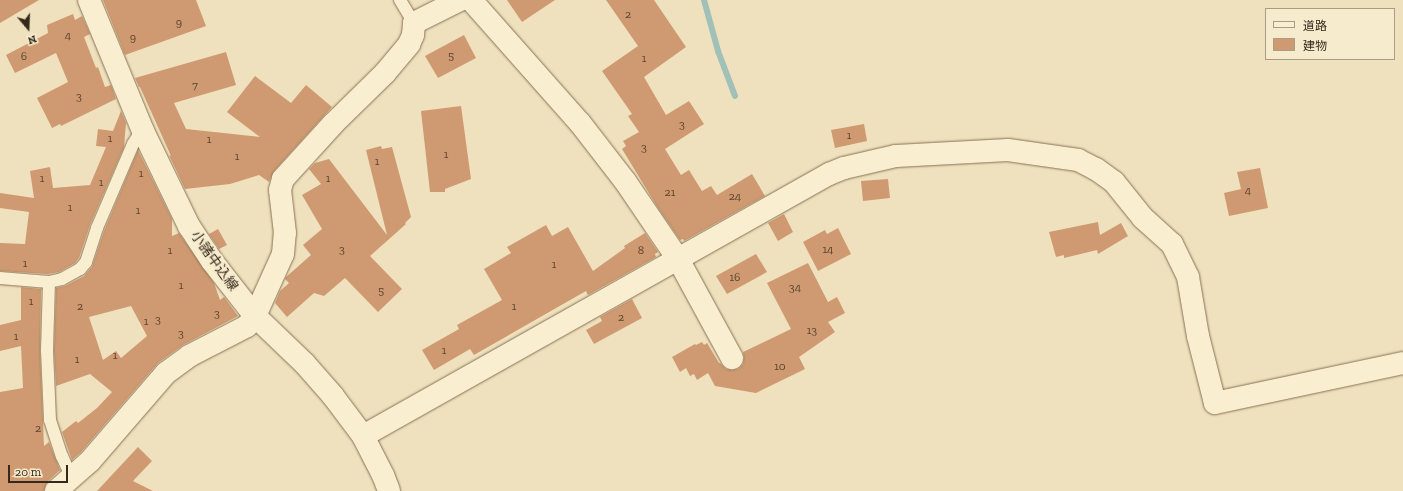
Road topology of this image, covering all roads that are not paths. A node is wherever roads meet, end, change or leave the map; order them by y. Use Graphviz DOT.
graph roads {
  1 [pos="89,0"];
  2 [pos="400,0"];
  3 [pos="460,0"];
  4 [pos="471,0"];
  5 [pos="414,24"];
  6 [pos="143,131"];
  7 [pos="678,259"];
  8 [pos="0,278"];
  9 [pos="49,282"];
  10 [pos="255,316"];
  11 [pos="732,358"];
  12 [pos="1403,363"];
  13 [pos="363,436"];
  14 [pos="64,484"];
  15 [pos="389,491"];
  1 -- 6 [label="street, 小諸中込線"];
  2 -- 5 [label="lane"];
  3 -- 5 [label="street"];
  4 -- 7 [label="street"];
  5 -- 10 [label="street"];
  6 -- 9 [label="lane"];
  6 -- 10 [label="street, 小諸中込線"];
  7 -- 11 [label="street"];
  7 -- 12 [label="street"];
  7 -- 13 [label="street"];
  8 -- 9 [label="lane"];
  9 -- 14 [label="lane"];
  10 -- 13 [label="street, 小諸中込線"];
  10 -- 14 [label="street"];
  13 -- 15 [label="street, 小諸中込線"];
}
